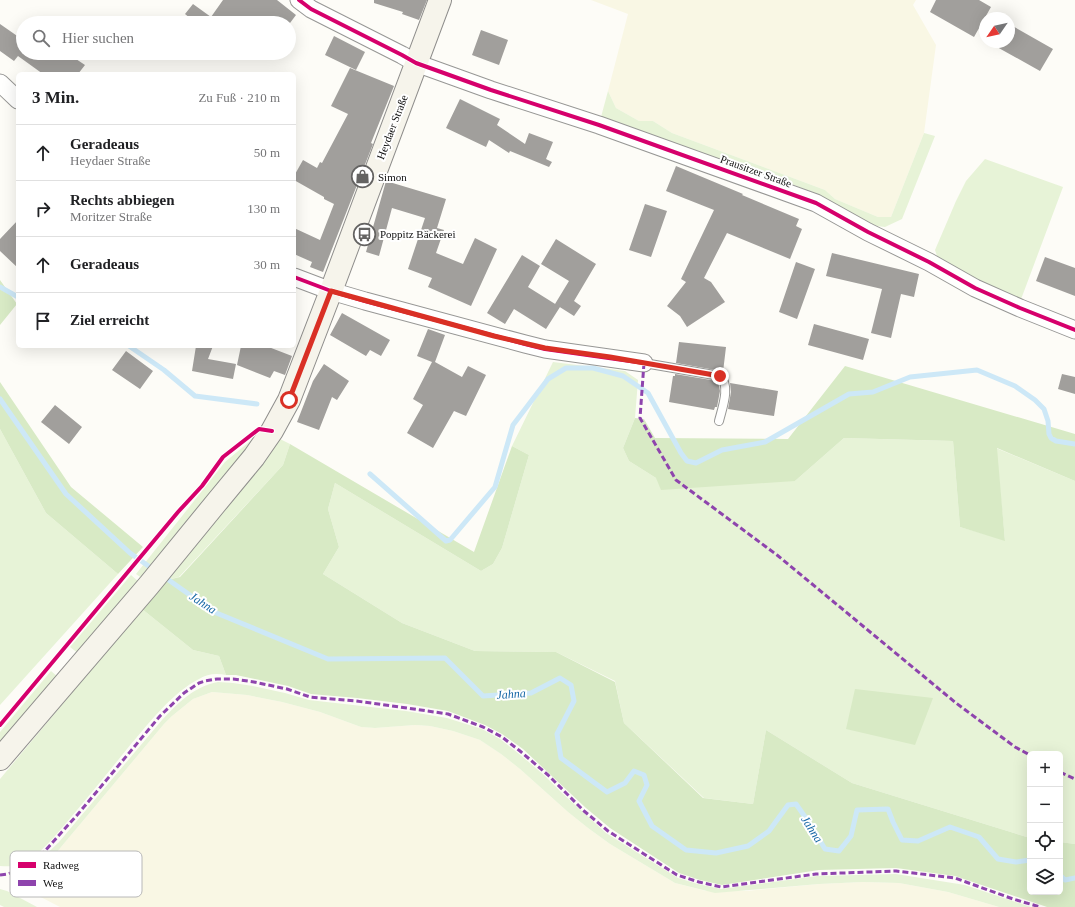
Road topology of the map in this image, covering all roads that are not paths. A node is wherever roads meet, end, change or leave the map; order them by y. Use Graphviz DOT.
graph roads {
  1 [pos="299,0"];
  2 [pos="440,0"];
  3 [pos="416,63"];
  4 [pos="0,83"];
  5 [pos="16,98"];
  6 [pos="296,278"];
  7 [pos="331,291"];
  8 [pos="1075,330"];
  9 [pos="644,363"];
  10 [pos="719,421"];
  11 [pos="0,759"];
  1 -- 3 [label="street, Prausitzer Straße"];
  2 -- 3 [label="main road, Heydaer Straße"];
  3 -- 7 [label="main road, Heydaer Straße"];
  3 -- 8 [label="street, Prausitzer Straße"];
  4 -- 5 [label="street"];
  6 -- 7 [label="street"];
  7 -- 9 [label="street"];
  7 -- 11 [label="main road, Heydaer Straße"];
  9 -- 10 [label="lane"];
}
